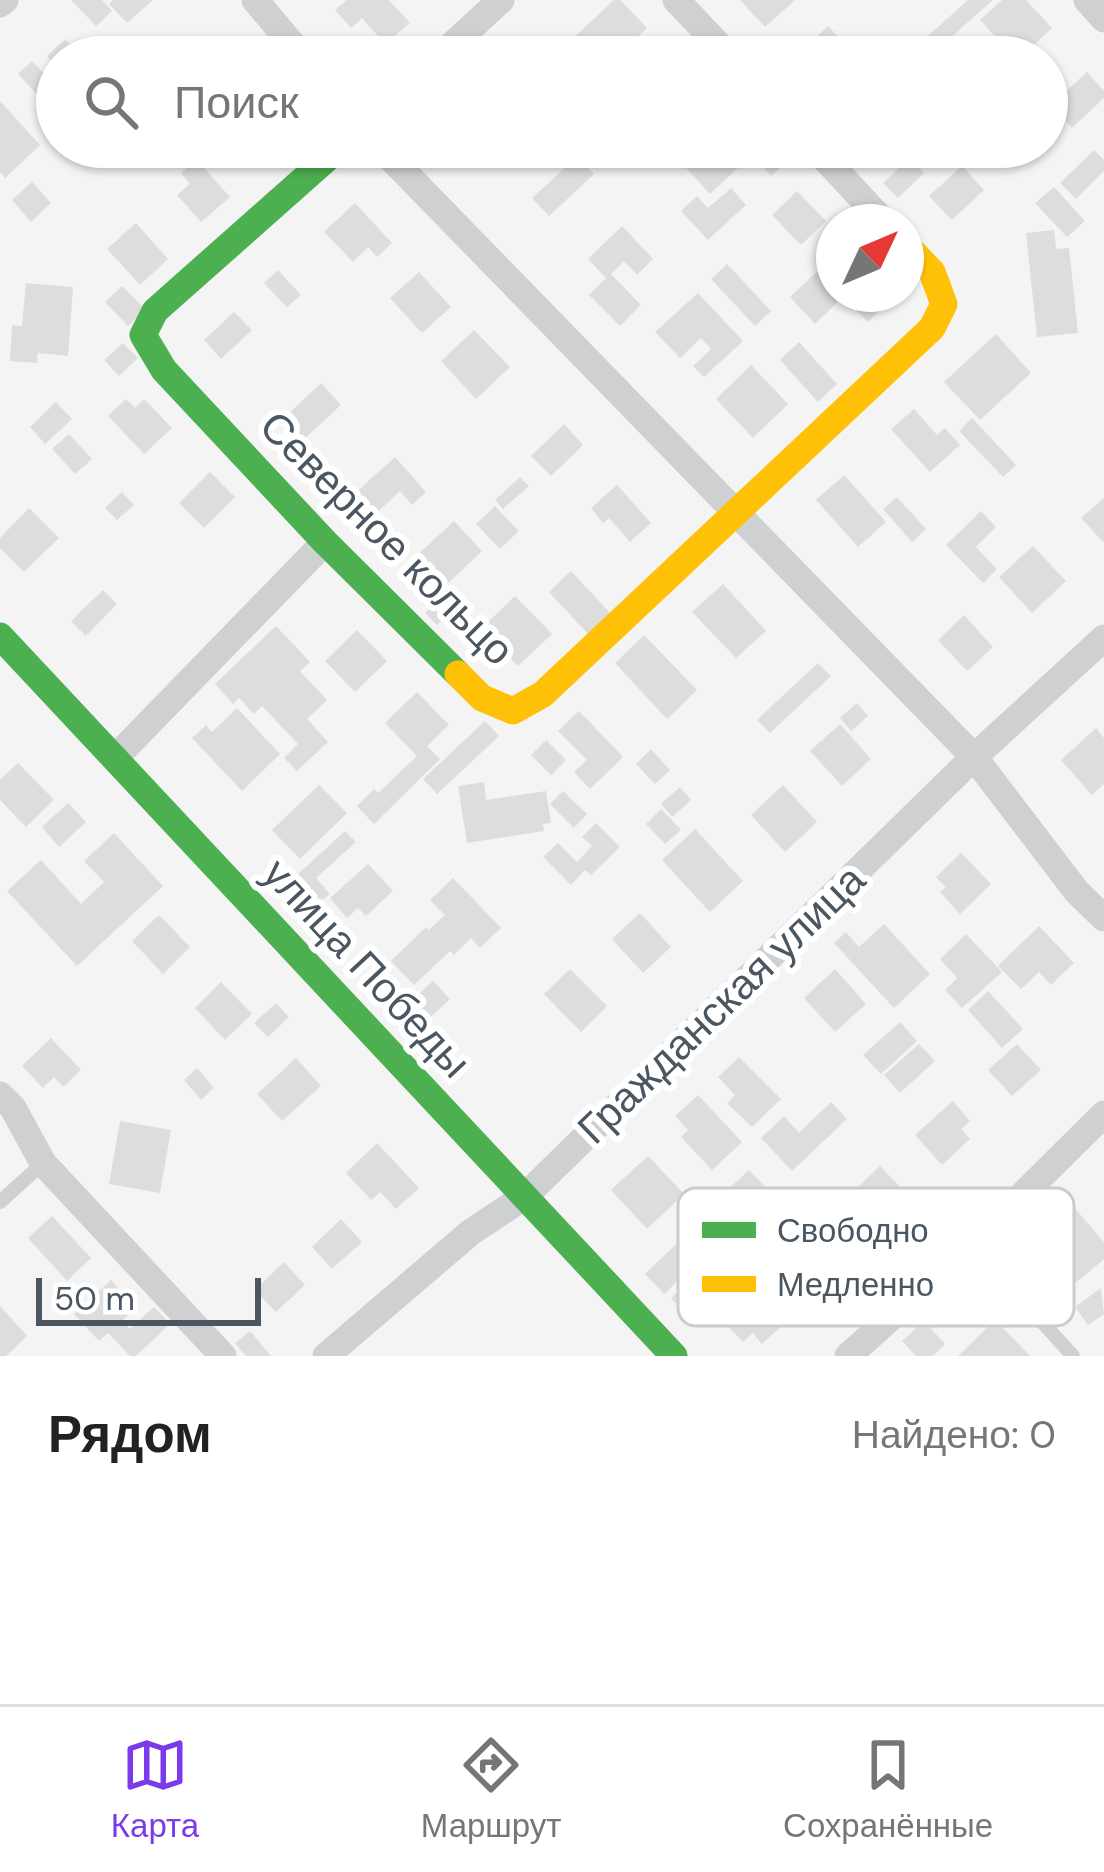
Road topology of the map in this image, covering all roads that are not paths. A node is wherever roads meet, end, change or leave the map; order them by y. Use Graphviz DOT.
graph roads {
  1 [pos="255,0"];
  2 [pos="501,0"];
  3 [pos="676,0"];
  4 [pos="1087,0"];
  5 [pos="1104,19"];
  6 [pos="285,36"];
  7 [pos="462,36"];
  8 [pos="710,36"];
  9 [pos="316,168"];
  10 [pos="401,168"];
  11 [pos="834,168"];
  12 [pos="867,204"];
  13 [pos="924,264"];
  14 [pos="737,512"];
  15 [pos="325,542"];
  16 [pos="0,636"];
  17 [pos="1104,638"];
  18 [pos="974,757"];
  19 [pos="115,758"];
  20 [pos="1104,918"];
  21 [pos="0,1095"];
  22 [pos="1104,1114"];
  23 [pos="43,1163"];
  24 [pos="1030,1188"];
  25 [pos="524,1197"];
  26 [pos="0,1202"];
  27 [pos="882,1326"];
  28 [pos="1045,1326"];
  29 [pos="223,1356"];
  30 [pos="326,1356"];
  31 [pos="674,1356"];
  32 [pos="848,1356"];
  33 [pos="1073,1356"];
  1 -- 6 [label="street"];
  2 -- 7 [label="street"];
  3 -- 8 [label="street"];
  4 -- 5 [label="street"];
  9 -- 15 [label="street, Северное кольцо"];
  10 -- 14 [label="street"];
  11 -- 12 [label="street"];
  13 -- 14 [label="street, Северное кольцо"];
  14 -- 15 [label="street, Северное кольцо"];
  14 -- 18 [label="street"];
  15 -- 19 [label="street"];
  16 -- 19 [label="street, улица Победы"];
  17 -- 18 [label="street, Гражданская улица"];
  18 -- 20 [label="street"];
  18 -- 25 [label="street, Гражданская улица"];
  19 -- 25 [label="street, улица Победы"];
  21 -- 23 [label="street"];
  22 -- 24 [label="street"];
  23 -- 26 [label="lane"];
  23 -- 29 [label="street"];
  25 -- 30 [label="street, Гражданская улица"];
  25 -- 31 [label="street, улица Победы"];
  27 -- 32 [label="street"];
  28 -- 33 [label="lane"];
}
